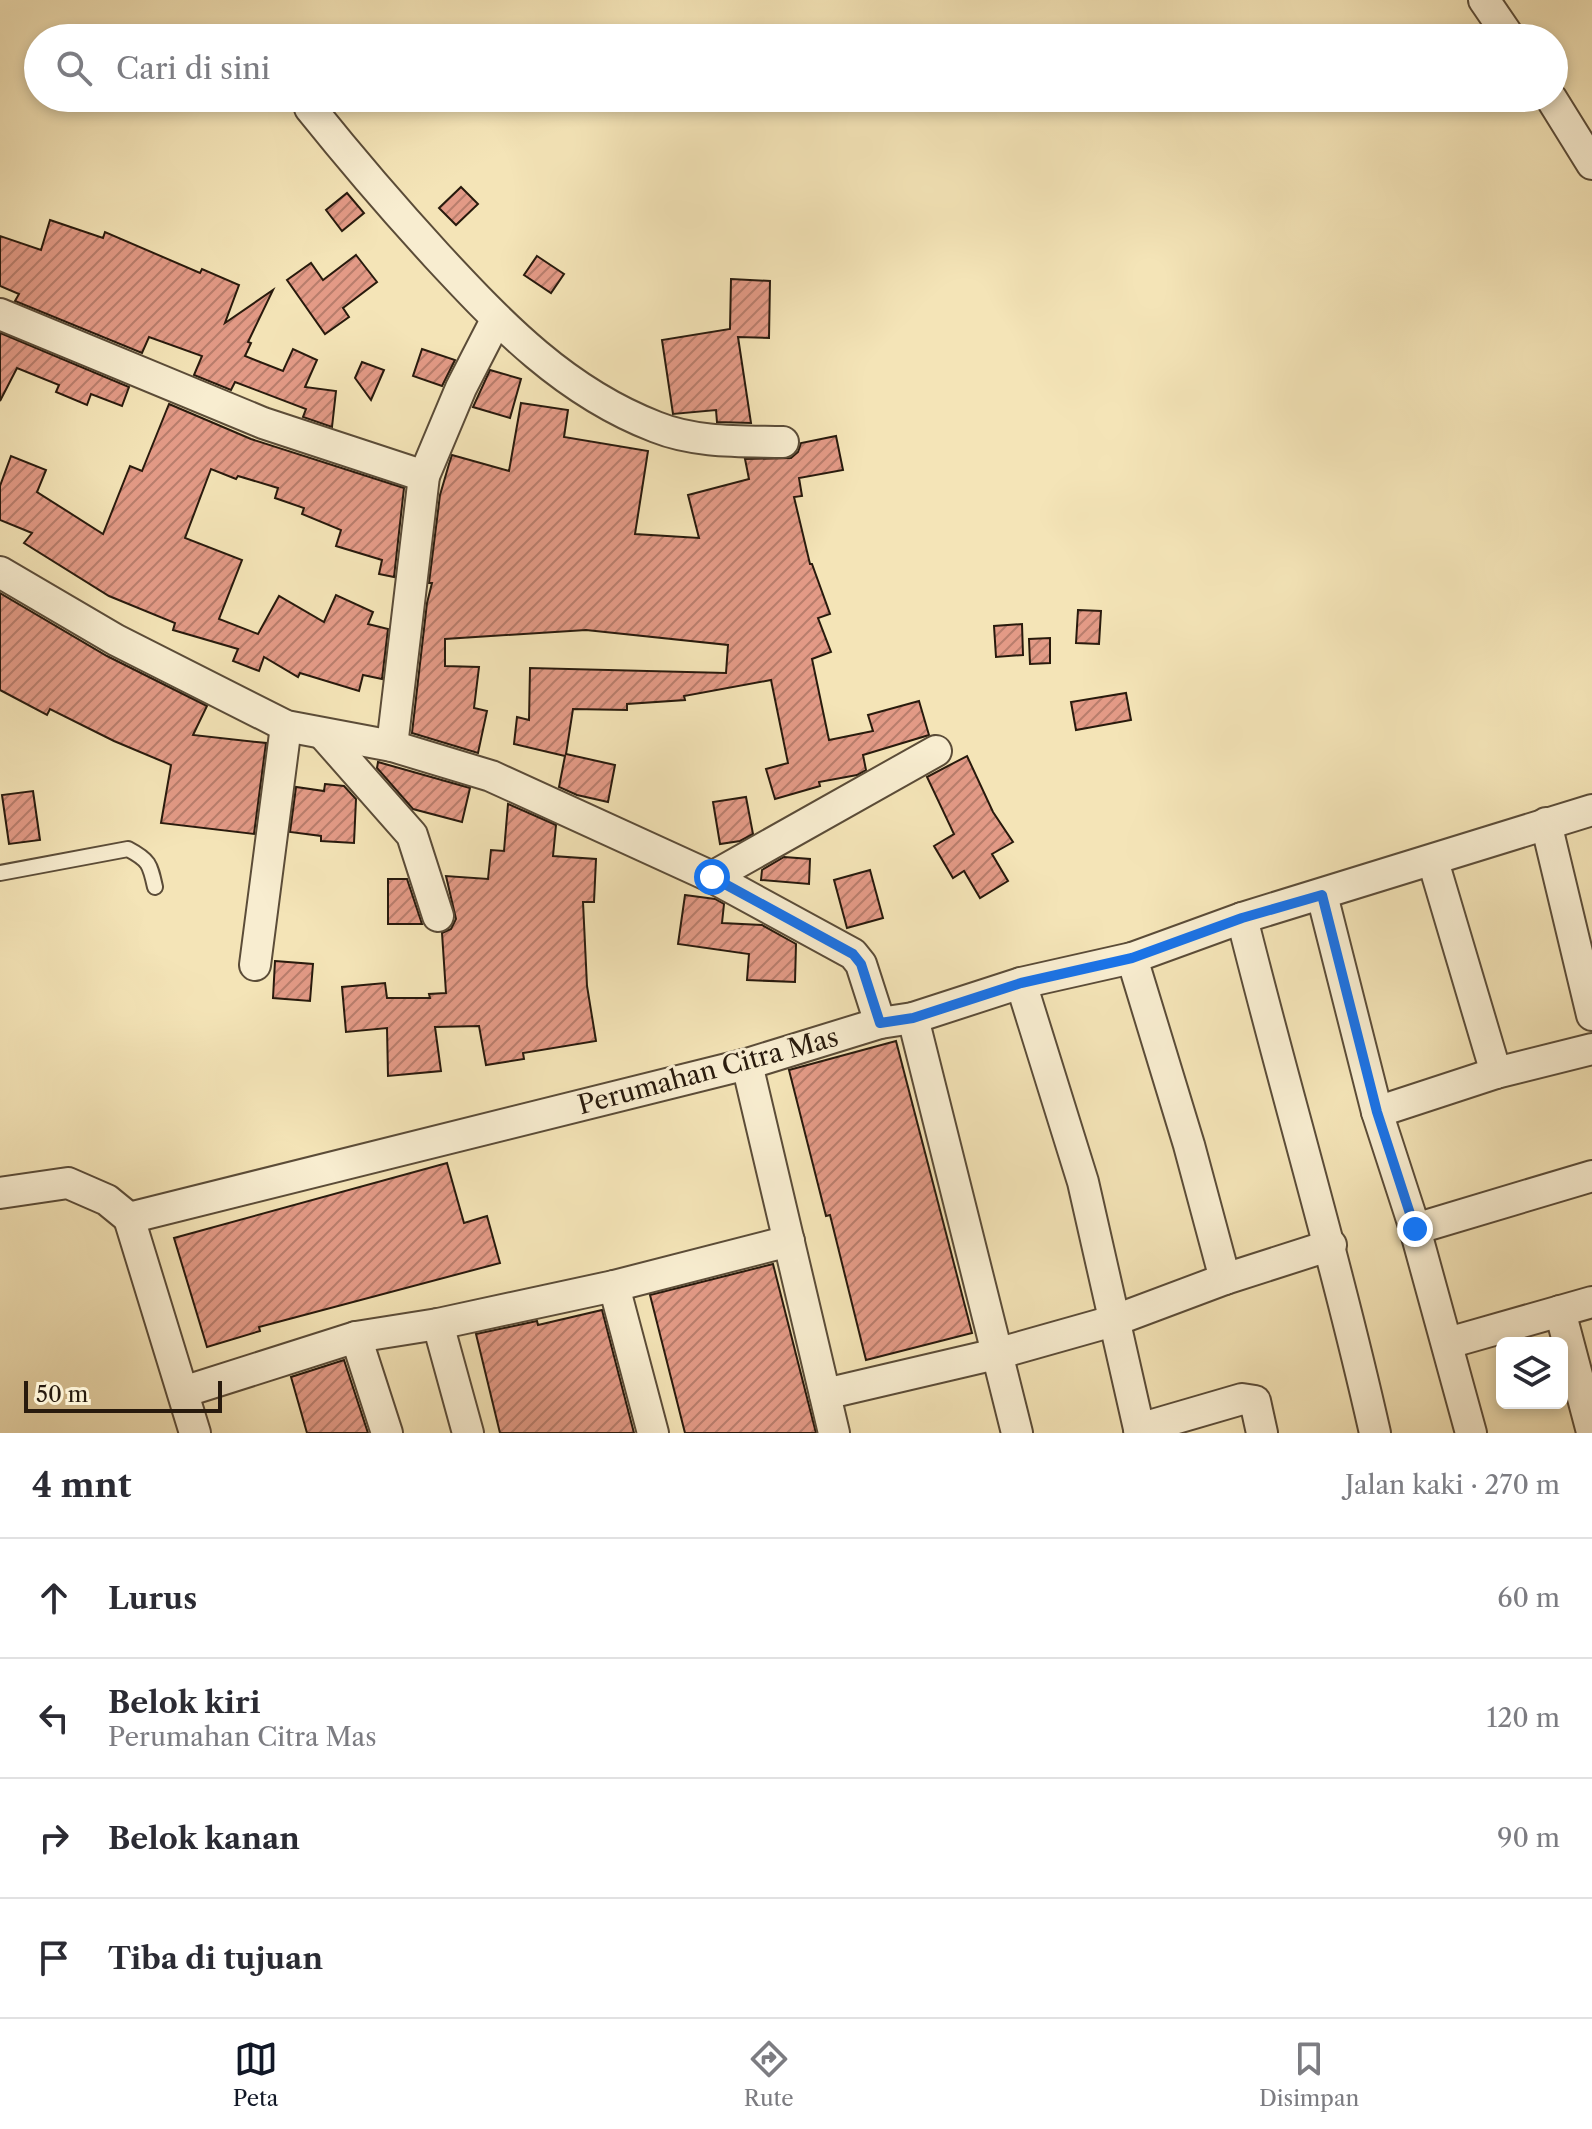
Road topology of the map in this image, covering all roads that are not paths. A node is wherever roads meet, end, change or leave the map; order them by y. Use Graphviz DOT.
graph roads {
  1 [pos="1484,0"];
  2 [pos="1500,24"];
  3 [pos="313,112"];
  4 [pos="1560,112"];
  5 [pos="1592,164"];
  6 [pos="0,314"];
  7 [pos="496,320"];
  8 [pos="783,442"];
  9 [pos="424,476"];
  10 [pos="0,572"];
  11 [pos="286,726"];
  12 [pos="323,734"];
  13 [pos="392,746"];
  14 [pos="936,751"];
  15 [pos="1592,810"];
  16 [pos="1546,823"];
  17 [pos="1433,861"];
  18 [pos="0,873"];
  19 [pos="712,877"];
  20 [pos="155,887"];
  21 [pos="1322,895"];
  22 [pos="438,916"];
  23 [pos="1242,918"];
  24 [pos="1132,958"];
  25 [pos="255,965"];
  26 [pos="1021,983"];
  27 [pos="1592,1015"];
  28 [pos="913,1018"];
  29 [pos="880,1023"];
  30 [pos="1592,1049"];
  31 [pos="747,1064"];
  32 [pos="1496,1073"];
  33 [pos="1377,1112"];
  34 [pos="1592,1176"];
  35 [pos="0,1193"];
  36 [pos="129,1218"];
  37 [pos="1415,1229"];
  38 [pos="789,1241"];
  39 [pos="1331,1245"];
  40 [pos="1225,1279"];
  41 [pos="614,1286"];
  42 [pos="1592,1302"];
  43 [pos="1560,1311"];
  44 [pos="1113,1321"];
  45 [pos="438,1324"];
  46 [pos="356,1337"];
  47 [pos="1448,1343"];
  48 [pos="996,1354"];
  49 [pos="183,1392"];
  50 [pos="825,1394"];
  51 [pos="1139,1431"];
  52 [pos="1592,1432"];
  53 [pos="195,1433"];
  54 [pos="387,1433"];
  55 [pos="468,1433"];
  56 [pos="653,1433"];
  57 [pos="834,1433"];
  58 [pos="1017,1433"];
  59 [pos="1262,1433"];
  60 [pos="1375,1433"];
  61 [pos="1471,1433"];
  1 -- 2 [label="street"];
  3 -- 7 [label="street"];
  4 -- 5 [label="street"];
  6 -- 9 [label="street"];
  7 -- 8 [label="street"];
  7 -- 9 [label="street"];
  9 -- 13 [label="street"];
  10 -- 11 [label="street"];
  11 -- 12 [label="street"];
  11 -- 25 [label="street"];
  12 -- 13 [label="street"];
  12 -- 22 [label="street"];
  13 -- 19 [label="street"];
  14 -- 19 [label="street"];
  15 -- 16 [label="street, Perumahan Citra Mas"];
  16 -- 17 [label="street, Perumahan Citra Mas"];
  16 -- 27 [label="street"];
  17 -- 21 [label="street, Perumahan Citra Mas"];
  17 -- 32 [label="street"];
  18 -- 20 [label="lane"];
  19 -- 29 [label="street"];
  21 -- 23 [label="street, Perumahan Citra Mas"];
  21 -- 33 [label="street"];
  23 -- 24 [label="street, Perumahan Citra Mas"];
  23 -- 39 [label="street"];
  24 -- 26 [label="street, Perumahan Citra Mas"];
  24 -- 40 [label="street"];
  26 -- 28 [label="street, Perumahan Citra Mas"];
  26 -- 44 [label="street"];
  28 -- 29 [label="street, Perumahan Citra Mas"];
  28 -- 48 [label="street"];
  29 -- 31 [label="street, Perumahan Citra Mas"];
  30 -- 32 [label="street"];
  31 -- 36 [label="street, Perumahan Citra Mas"];
  31 -- 38 [label="street"];
  32 -- 33 [label="street"];
  33 -- 37 [label="street"];
  34 -- 37 [label="street"];
  35 -- 36 [label="street"];
  36 -- 49 [label="street"];
  37 -- 47 [label="street"];
  38 -- 41 [label="street"];
  38 -- 50 [label="street"];
  39 -- 40 [label="street"];
  39 -- 60 [label="street"];
  40 -- 44 [label="street"];
  41 -- 45 [label="street"];
  41 -- 56 [label="street"];
  42 -- 43 [label="street"];
  43 -- 47 [label="street"];
  43 -- 52 [label="street"];
  44 -- 48 [label="street"];
  44 -- 51 [label="street"];
  45 -- 46 [label="street"];
  45 -- 55 [label="street"];
  46 -- 49 [label="street"];
  46 -- 54 [label="street"];
  47 -- 61 [label="street"];
  48 -- 50 [label="street"];
  48 -- 58 [label="street"];
  49 -- 53 [label="street"];
  50 -- 57 [label="street"];
  51 -- 59 [label="street"];
}
